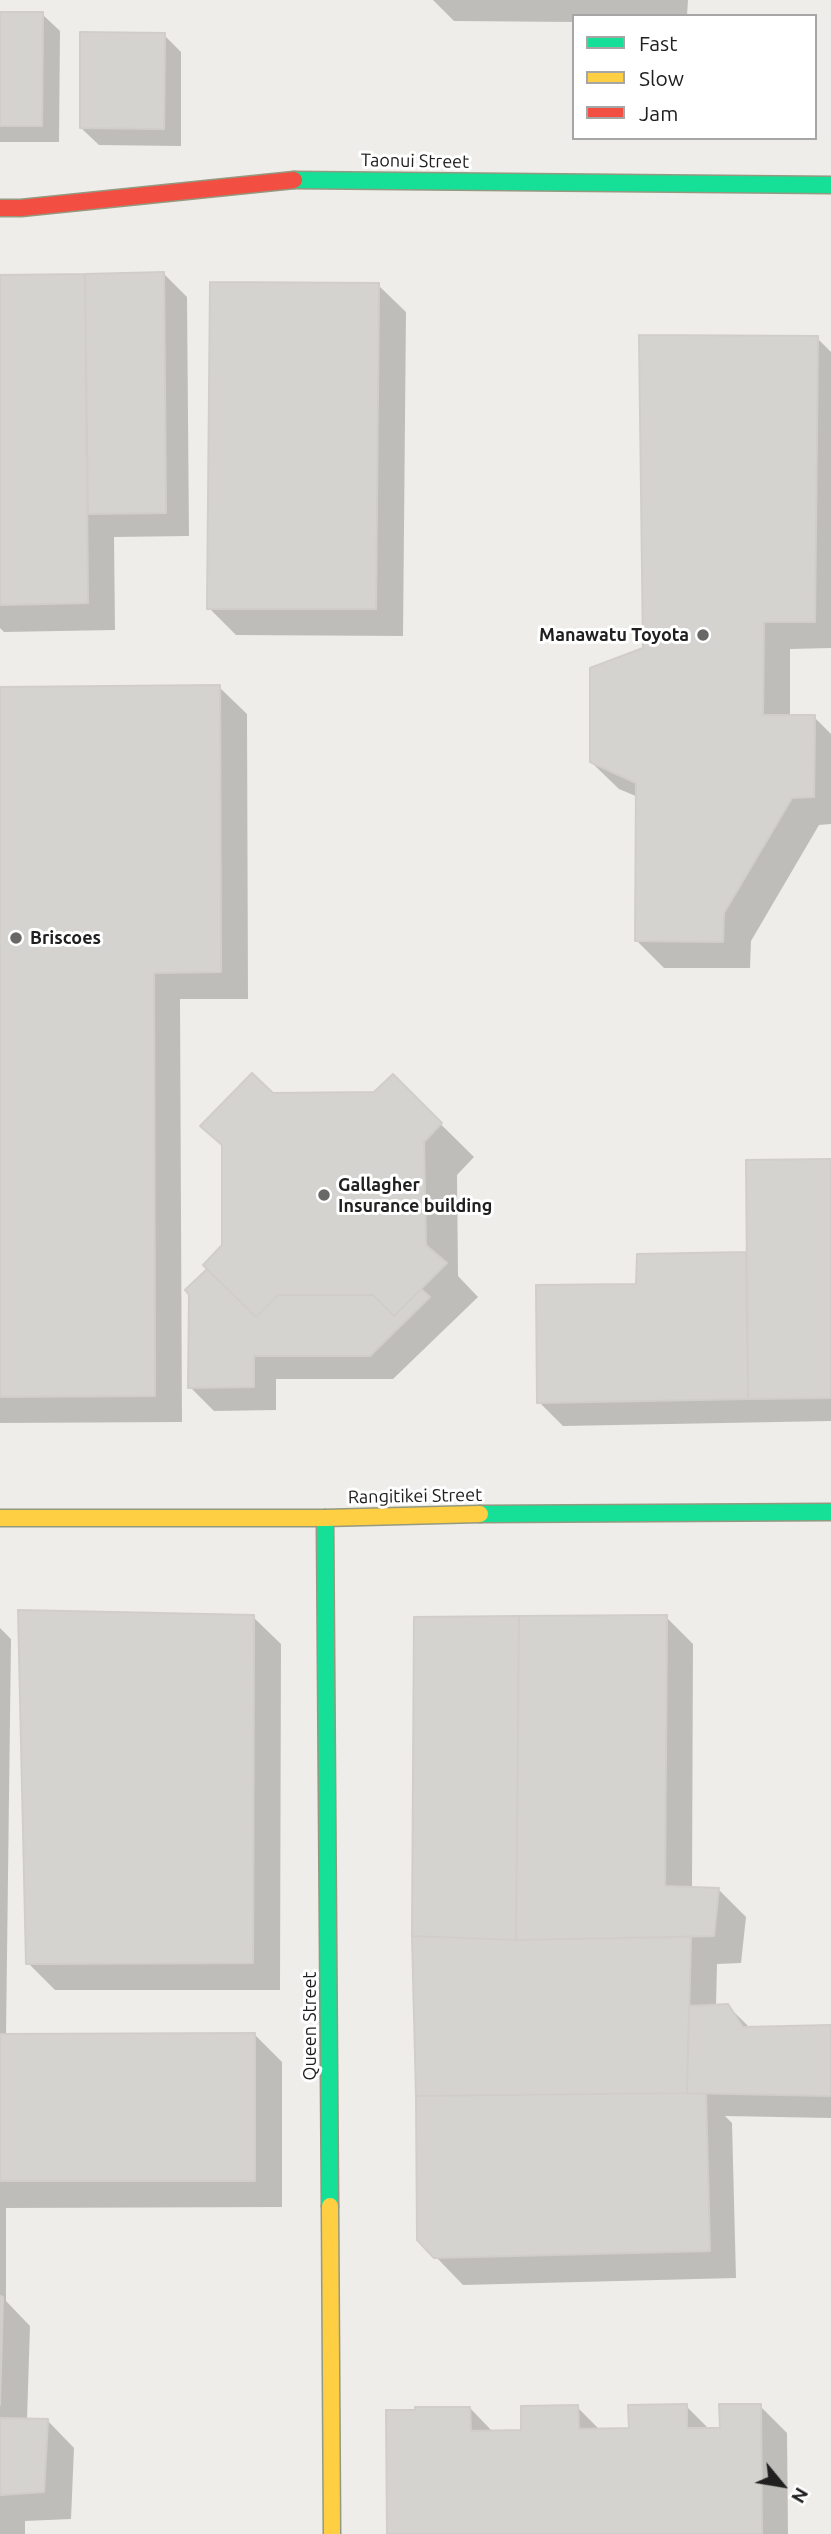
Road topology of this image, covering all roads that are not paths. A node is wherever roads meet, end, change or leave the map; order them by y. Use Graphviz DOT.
graph roads {
  1 [pos="831,185"];
  2 [pos="0,208"];
  3 [pos="831,1512"];
  4 [pos="0,1518"];
  5 [pos="325,1518"];
  6 [pos="332,2534"];
  1 -- 2 [label="street, Taonui Street"];
  3 -- 5 [label="street, Rangitikei Street"];
  4 -- 5 [label="street, Rangitikei Street"];
  5 -- 6 [label="street, Queen Street"];
}
